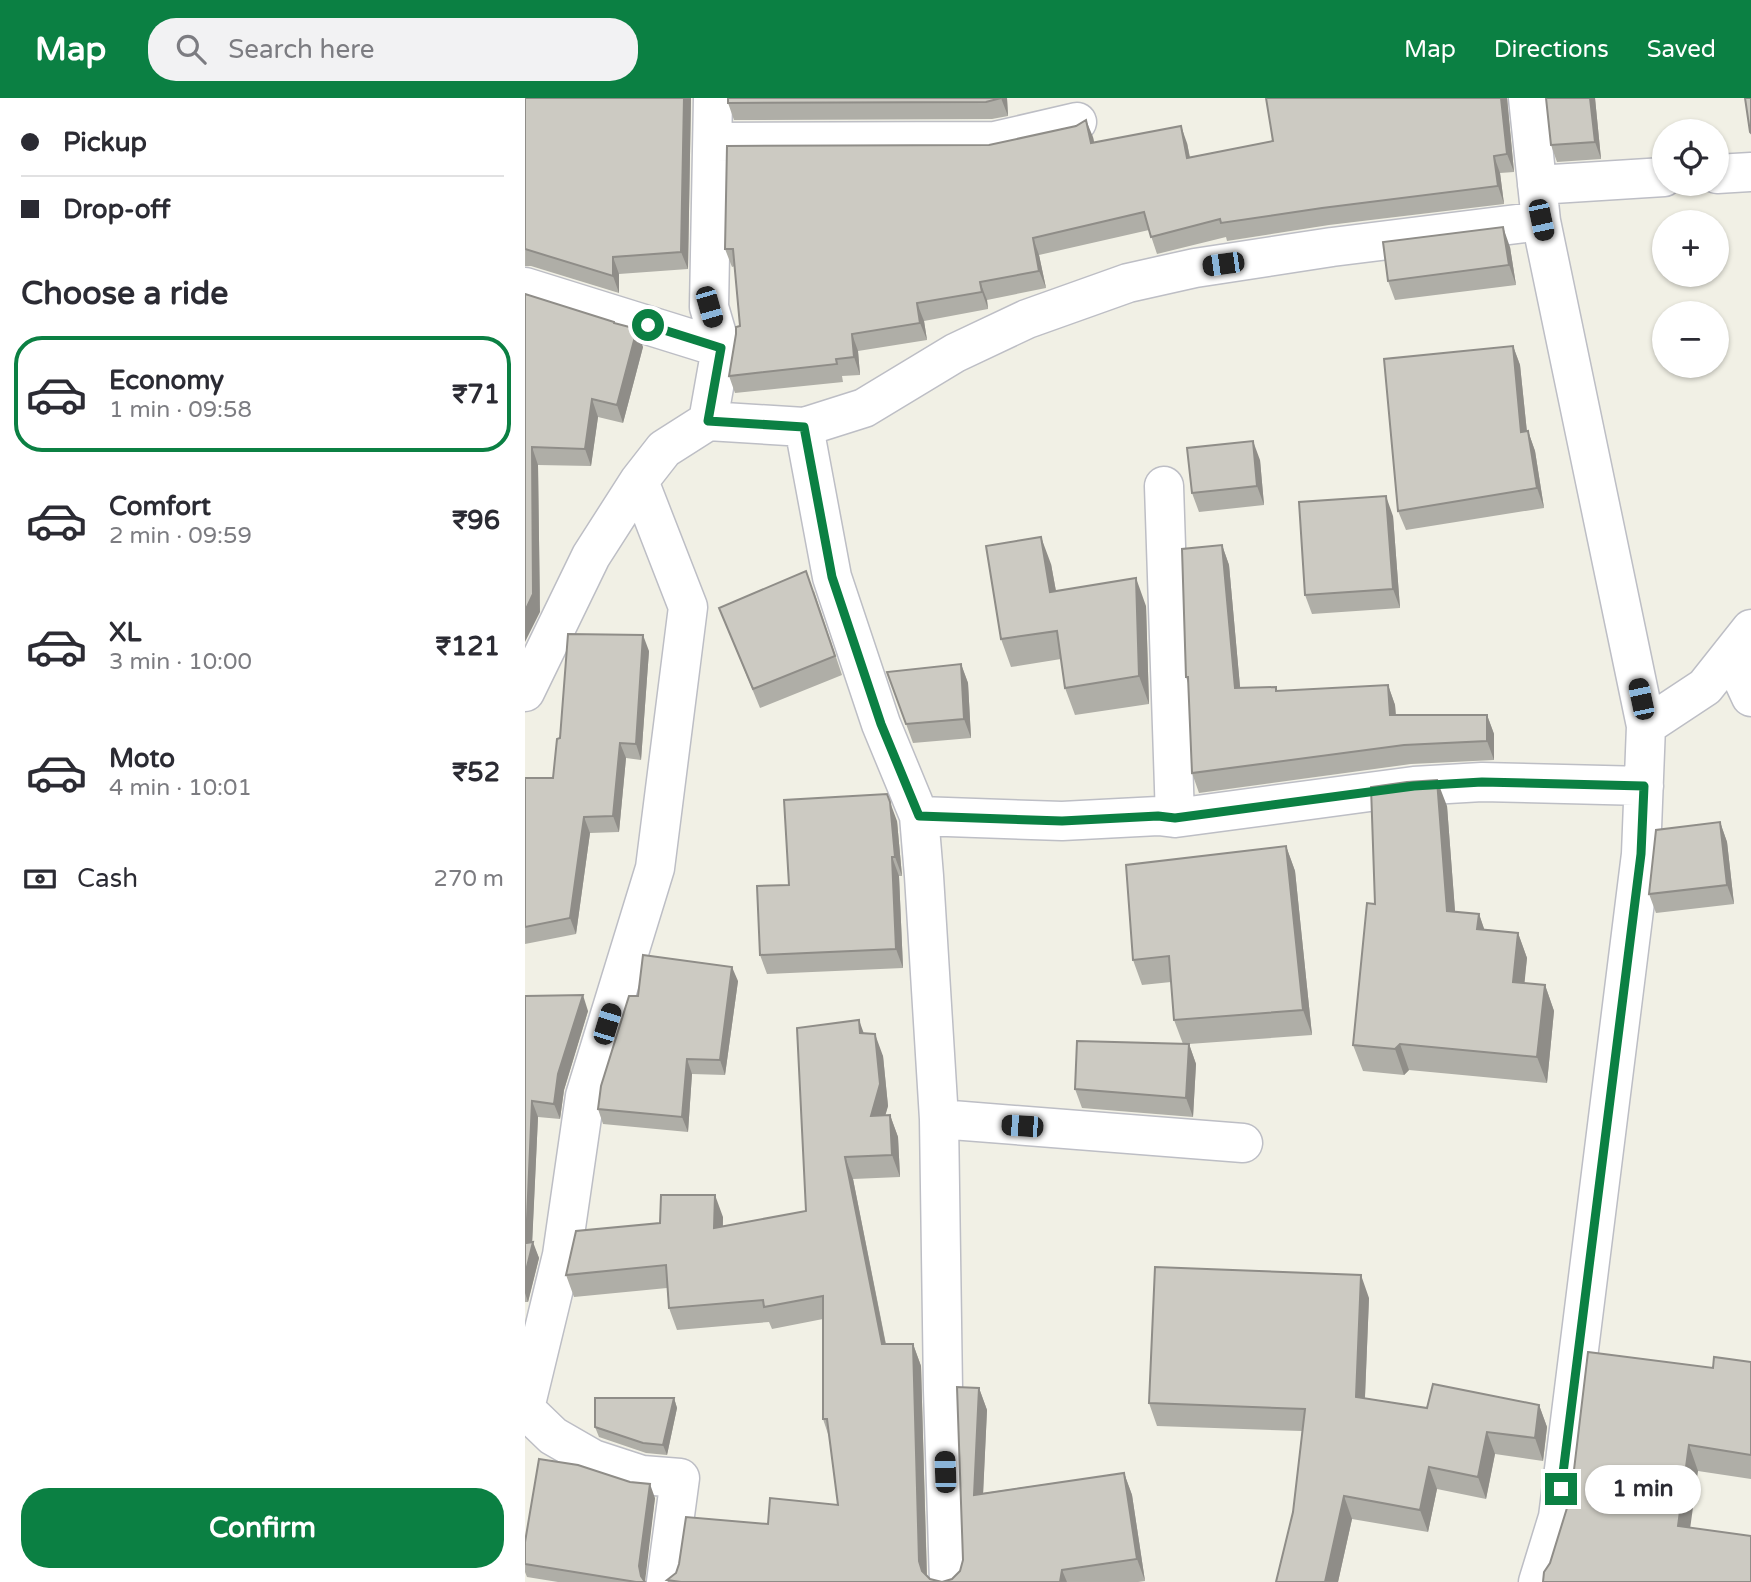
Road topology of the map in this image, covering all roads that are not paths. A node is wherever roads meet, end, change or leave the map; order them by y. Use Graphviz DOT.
graph roads {
  1 [pos="713,98"];
  2 [pos="1528,98"];
  3 [pos="1077,122"];
  4 [pos="713,142"];
  5 [pos="1751,172"];
  6 [pos="1729,173"];
  7 [pos="1652,179"];
  8 [pos="1539,203"];
  9 [pos="525,286"];
  10 [pos="721,348"];
  11 [pos="708,421"];
  12 [pos="804,427"];
  13 [pos="639,481"];
  14 [pos="1164,486"];
  15 [pos="1741,641"];
  16 [pos="525,692"];
  17 [pos="1751,697"];
  18 [pos="1646,726"];
  19 [pos="1644,786"];
  20 [pos="919,816"];
  21 [pos="1175,818"];
  22 [pos="939,1119"];
  23 [pos="1243,1143"];
  24 [pos="525,1409"];
  25 [pos="666,1582"];
  26 [pos="949,1582"];
  27 [pos="1538,1582"];
  1 -- 4 [label="street"];
  2 -- 8 [label="street"];
  3 -- 4 [label="street"];
  4 -- 10 [label="street"];
  5 -- 6 [label="street"];
  7 -- 8 [label="street"];
  8 -- 12 [label="street"];
  8 -- 18 [label="street"];
  9 -- 10 [label="street"];
  10 -- 11 [label="street"];
  11 -- 12 [label="street"];
  11 -- 13 [label="street"];
  12 -- 20 [label="street"];
  13 -- 16 [label="street"];
  13 -- 24 [label="street"];
  14 -- 21 [label="street"];
  15 -- 17 [label="street"];
  15 -- 18 [label="street"];
  18 -- 19 [label="street"];
  19 -- 21 [label="street"];
  19 -- 27 [label="street"];
  20 -- 21 [label="street"];
  20 -- 22 [label="street"];
  22 -- 23 [label="street"];
  22 -- 26 [label="street"];
  24 -- 25 [label="street"];
}
